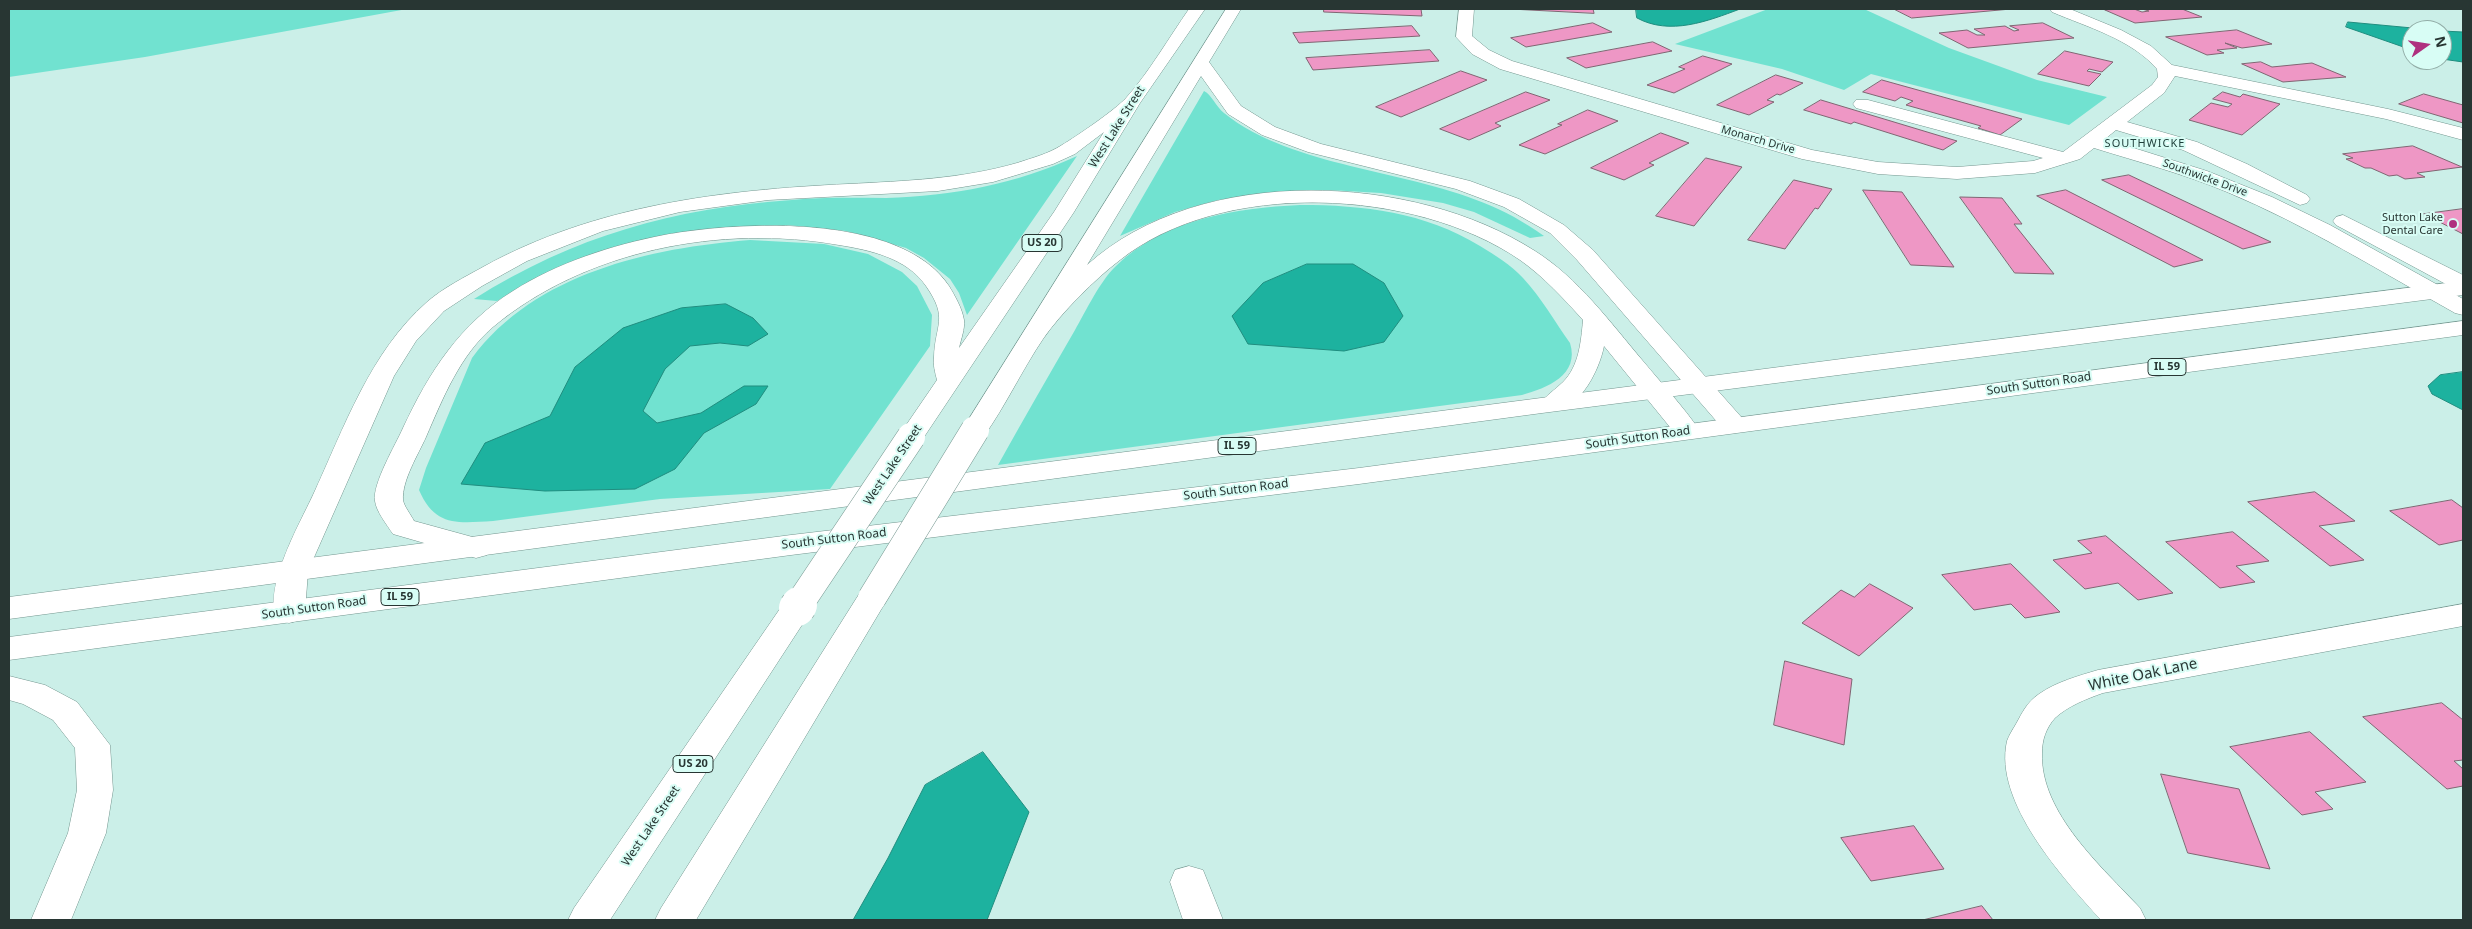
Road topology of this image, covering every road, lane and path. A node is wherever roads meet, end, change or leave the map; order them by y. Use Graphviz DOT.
graph roads {
  1 [pos="1197,9"];
  2 [pos="1232,9"];
  3 [pos="1467,9"];
  4 [pos="2057,9"];
  5 [pos="1200,62"];
  6 [pos="2166,69"];
  7 [pos="1131,103"];
  8 [pos="1862,104"];
  9 [pos="2114,124"];
  10 [pos="2463,134"];
  11 [pos="2091,141"];
  12 [pos="2065,158"];
  13 [pos="2316,207"];
  14 [pos="2286,211"];
  15 [pos="2463,284"];
  16 [pos="2463,288"];
  17 [pos="2433,292"];
  18 [pos="2463,308"];
  19 [pos="1595,320"];
  20 [pos="2463,328"];
  21 [pos="1031,337"];
  22 [pos="950,381"];
  23 [pos="1698,384"];
  24 [pos="1654,390"];
  25 [pos="1553,404"];
  26 [pos="1734,424"];
  27 [pos="1687,431"];
  28 [pos="476,548"];
  29 [pos="293,571"];
  30 [pos="9,608"];
  31 [pos="289,612"];
  32 [pos="2463,615"];
  33 [pos="9,649"];
  34 [pos="9,688"];
  35 [pos="1189,882"];
  36 [pos="51,920"];
  37 [pos="588,920"];
  38 [pos="674,920"];
  39 [pos="1203,920"];
  40 [pos="2126,920"];
  1 -- 7 [label="main road, West Lake Street / US 20"];
  2 -- 5 [label="main road, US 20"];
  3 -- 12 [label="main road, Monarch Drive"];
  4 -- 6 [label="main road"];
  5 -- 21 [label="main road, US 20"];
  5 -- 23 [label="main road"];
  6 -- 9 [label="main road"];
  6 -- 10 [label="main road"];
  7 -- 22 [label="main road, West Lake Street / US 20"];
  7 -- 29 [label="main road"];
  8 -- 12 [label="main road"];
  9 -- 11 [label="main road"];
  9 -- 13 [label="main road, Southwicke Drive"];
  11 -- 12 [label="main road, Monarch Drive"];
  11 -- 14 [label="main road, Southwicke Drive"];
  13 -- 14 [label="main road"];
  13 -- 15 [label="main road, Southwicke Drive"];
  14 -- 17 [label="main road, Southwicke Drive"];
  16 -- 17 [label="main road, IL 59"];
  17 -- 18 [label="main road, Southwicke Drive"];
  17 -- 23 [label="main road, IL 59"];
  19 -- 21 [label="main road"];
  19 -- 24 [label="main road"];
  19 -- 25 [label="main road"];
  20 -- 26 [label="main road, South Sutton Road / IL 59"];
  21 -- 38 [label="main road, US 20, bridge"];
  22 -- 28 [label="main road"];
  22 -- 37 [label="main road, West Lake Street / US 20, bridge"];
  23 -- 24 [label="main road, IL 59"];
  23 -- 26 [label="main road"];
  24 -- 25 [label="main road, IL 59"];
  24 -- 27 [label="main road"];
  25 -- 28 [label="main road, IL 59"];
  26 -- 27 [label="main road, South Sutton Road / IL 59"];
  27 -- 31 [label="main road, South Sutton Road / IL 59"];
  28 -- 29 [label="main road, IL 59"];
  29 -- 30 [label="main road, IL 59"];
  29 -- 31 [label="main road"];
  31 -- 33 [label="main road, South Sutton Road / IL 59"];
  32 -- 40 [label="main road, White Oak Lane"];
  34 -- 36 [label="main road"];
  35 -- 39 [label="main road"];
}
